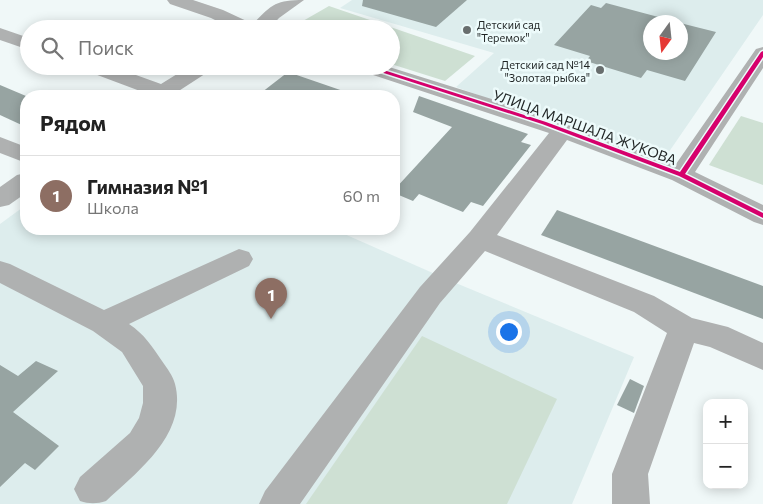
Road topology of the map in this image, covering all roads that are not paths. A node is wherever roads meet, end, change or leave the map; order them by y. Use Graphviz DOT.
graph roads {
  1 [pos="176,0"];
  2 [pos="295,0"];
  3 [pos="229,20"];
  4 [pos="267,20"];
  5 [pos="0,34"];
  6 [pos="20,41"];
  7 [pos="763,53"];
  8 [pos="113,75"];
  9 [pos="190,75"];
  10 [pos="393,75"];
  11 [pos="150,90"];
  12 [pos="166,90"];
  13 [pos="562,131"];
  14 [pos="0,144"];
  15 [pos="20,153"];
  16 [pos="681,175"];
  17 [pos="20,185"];
  18 [pos="0,199"];
  19 [pos="763,216"];
  20 [pos="480,239"];
  21 [pos="239,259"];
  22 [pos="0,271"];
  23 [pos="104,323"];
  24 [pos="684,328"];
  25 [pos="763,357"];
  26 [pos="93,489"];
  27 [pos="278,504"];
  28 [pos="631,504"];
  1 -- 3 [label="street"];
  2 -- 4 [label="street"];
  5 -- 6 [label="street"];
  7 -- 16 [label="street"];
  8 -- 11 [label="street"];
  9 -- 12 [label="street"];
  10 -- 13 [label="street, УЛИЦА МАРШАЛА ЖУКОВА"];
  13 -- 16 [label="street, УЛИЦА МАРШАЛА ЖУКОВА"];
  13 -- 20 [label="street"];
  14 -- 15 [label="street"];
  16 -- 19 [label="street, УЛИЦА МАРШАЛА ЖУКОВА"];
  17 -- 18 [label="street"];
  20 -- 24 [label="street"];
  20 -- 27 [label="street"];
  21 -- 23 [label="street"];
  22 -- 23 [label="street"];
  23 -- 26 [label="street"];
  24 -- 25 [label="street"];
  24 -- 28 [label="street"];
}
